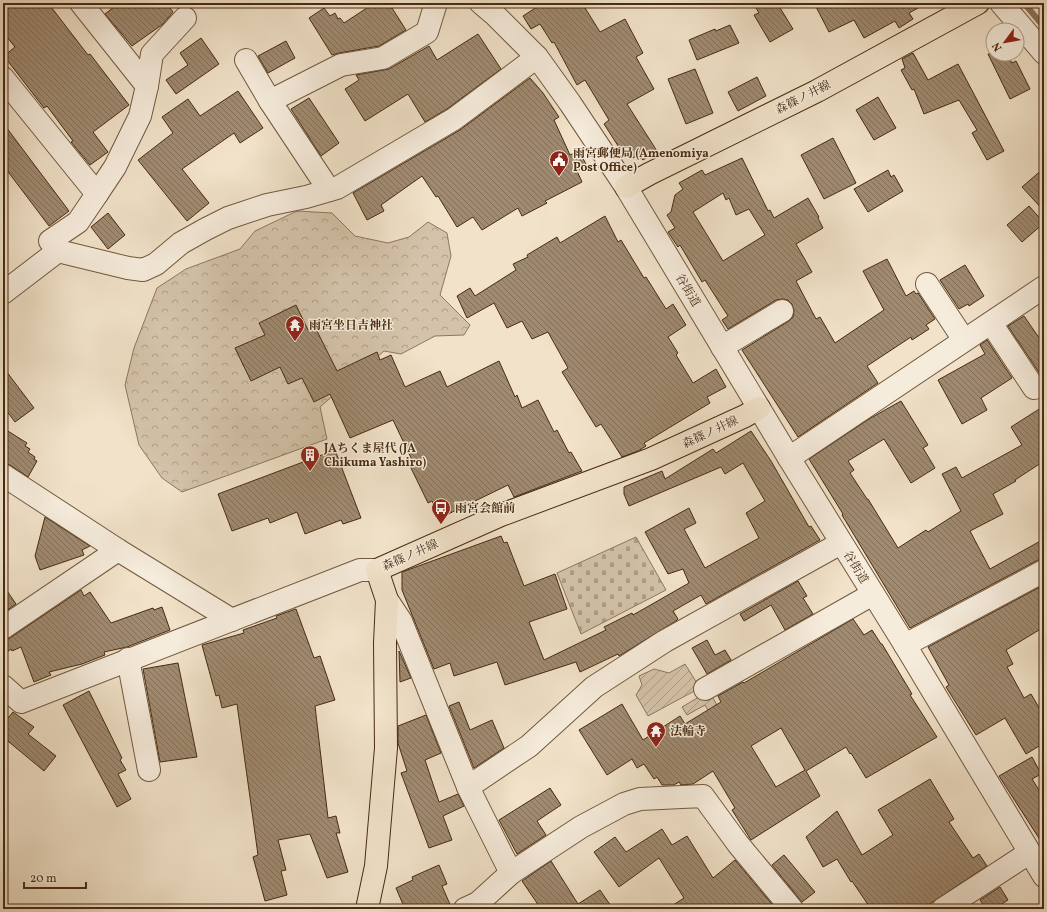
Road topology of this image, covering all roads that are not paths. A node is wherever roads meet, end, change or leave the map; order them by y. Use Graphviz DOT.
graph roads {
  1 [pos="81,3"];
  2 [pos="436,3"];
  3 [pos="481,3"];
  4 [pos="978,3"];
  5 [pos="1001,3"];
  6 [pos="185,18"];
  7 [pos="1044,53"];
  8 [pos="537,57"];
  9 [pos="246,60"];
  10 [pos="3,78"];
  11 [pos="147,86"];
  12 [pos="270,101"];
  13 [pos="626,187"];
  14 [pos="329,190"];
  15 [pos="96,194"];
  16 [pos="58,251"];
  17 [pos="927,284"];
  18 [pos="1044,287"];
  19 [pos="3,293"];
  20 [pos="782,310"];
  21 [pos="991,323"];
  22 [pos="964,340"];
  23 [pos="722,347"];
  24 [pos="1034,388"];
  25 [pos="759,408"];
  26 [pos="789,458"];
  27 [pos="3,475"];
  28 [pos="841,543"];
  29 [pos="118,550"];
  30 [pos="377,570"];
  31 [pos="1044,570"];
  32 [pos="873,594"];
  33 [pos="387,600"];
  34 [pos="232,620"];
  35 [pos="3,628"];
  36 [pos="905,645"];
  37 [pos="128,659"];
  38 [pos="3,686"];
  39 [pos="705,689"];
  40 [pos="149,770"];
  41 [pos="468,788"];
  42 [pos="1029,853"];
  43 [pos="511,874"];
  44 [pos="1044,876"];
  45 [pos="476,907"];
  46 [pos="367,909"];
  47 [pos="792,909"];
  48 [pos="943,909"];
  1 -- 11 [label="street"];
  2 -- 12 [label="street"];
  3 -- 8 [label="street, 谷街道"];
  4 -- 13 [label="main road, 森篠ノ井線"];
  5 -- 7 [label="street"];
  6 -- 11 [label="street"];
  8 -- 13 [label="street, 谷街道"];
  8 -- 14 [label="street"];
  9 -- 12 [label="street"];
  10 -- 15 [label="street"];
  11 -- 15 [label="street"];
  12 -- 14 [label="street"];
  13 -- 23 [label="street, 谷街道"];
  14 -- 16 [label="street"];
  15 -- 16 [label="street"];
  16 -- 19 [label="street"];
  17 -- 22 [label="street"];
  18 -- 21 [label="street"];
  20 -- 23 [label="street"];
  21 -- 22 [label="street"];
  21 -- 24 [label="street"];
  22 -- 26 [label="street"];
  23 -- 25 [label="street, 谷街道"];
  25 -- 26 [label="street, 谷街道"];
  25 -- 30 [label="main road, 森篠ノ井線"];
  26 -- 28 [label="street, 谷街道"];
  27 -- 29 [label="street"];
  28 -- 32 [label="street, 谷街道"];
  28 -- 41 [label="street"];
  29 -- 34 [label="street"];
  29 -- 35 [label="street"];
  30 -- 33 [label="main road, 森篠ノ井線"];
  30 -- 34 [label="street"];
  31 -- 36 [label="street"];
  32 -- 36 [label="street, 谷街道"];
  32 -- 39 [label="street"];
  33 -- 41 [label="street"];
  33 -- 46 [label="main road, 森篠ノ井線"];
  34 -- 37 [label="street"];
  36 -- 42 [label="street, 谷街道"];
  37 -- 38 [label="street"];
  37 -- 40 [label="street"];
  41 -- 43 [label="street"];
  42 -- 44 [label="street, 谷街道"];
  42 -- 48 [label="street"];
  43 -- 45 [label="street"];
  43 -- 47 [label="street"];
}
